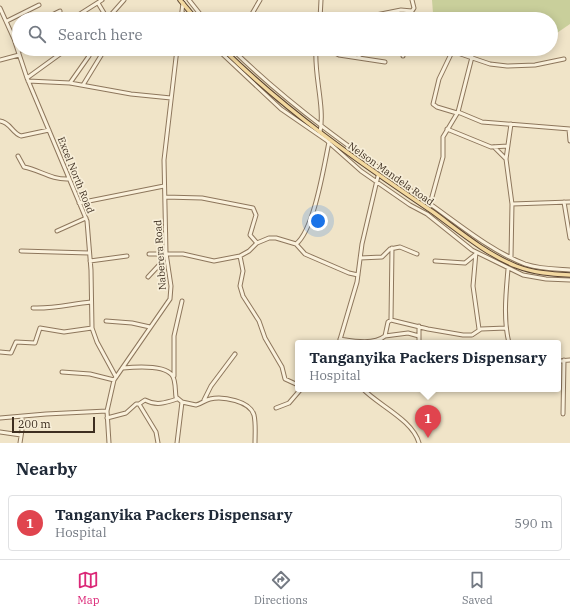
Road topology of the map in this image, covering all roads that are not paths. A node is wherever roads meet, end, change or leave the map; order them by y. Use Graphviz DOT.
graph roads {
  1 [pos="102,0"];
  2 [pos="124,0"];
  3 [pos="189,0"];
  4 [pos="260,0"];
  5 [pos="321,0"];
  6 [pos="412,0"];
  7 [pos="182,2"];
  8 [pos="98,3"];
  9 [pos="39,5"];
  10 [pos="0,8"];
  11 [pos="397,11"];
  12 [pos="25,12"];
  13 [pos="83,12"];
  14 [pos="103,12"];
  15 [pos="115,12"];
  16 [pos="182,12"];
  17 [pos="190,12"];
  18 [pos="198,12"];
  19 [pos="253,12"];
  20 [pos="320,12"];
  21 [pos="393,12"];
  22 [pos="1,13"];
  23 [pos="12,18"];
  24 [pos="7,21"];
  25 [pos="12,33"];
  26 [pos="15,56"];
  27 [pos="19,56"];
  28 [pos="58,56"];
  29 [pos="89,56"];
  30 [pos="101,56"];
  31 [pos="176,56"];
  32 [pos="224,56"];
  33 [pos="231,56"];
  34 [pos="240,56"];
  35 [pos="316,56"];
  36 [pos="348,56"];
  37 [pos="450,56"];
  38 [pos="468,56"];
  39 [pos="359,57"];
  40 [pos="472,57"];
  41 [pos="564,59"];
  42 [pos="0,60"];
  43 [pos="384,62"];
  44 [pos="28,80"];
  45 [pos="70,83"];
  46 [pos="83,85"];
  47 [pos="171,98"];
  48 [pos="457,112"];
  49 [pos="0,121"];
  50 [pos="511,124"];
  51 [pos="321,126"];
  52 [pos="447,129"];
  53 [pos="569,129"];
  54 [pos="49,130"];
  55 [pos="320,132"];
  56 [pos="570,141"];
  57 [pos="329,142"];
  58 [pos="508,146"];
  59 [pos="494,147"];
  60 [pos="18,156"];
  61 [pos="506,159"];
  62 [pos="378,176"];
  63 [pos="69,179"];
  64 [pos="377,182"];
  65 [pos="164,186"];
  66 [pos="165,197"];
  67 [pos="564,202"];
  68 [pos="570,202"];
  69 [pos="79,203"];
  70 [pos="430,204"];
  71 [pos="512,204"];
  72 [pos="86,218"];
  73 [pos="57,230"];
  74 [pos="570,238"];
  75 [pos="257,243"];
  76 [pos="296,244"];
  77 [pos="392,248"];
  78 [pos="21,251"];
  79 [pos="90,253"];
  80 [pos="165,253"];
  81 [pos="476,253"];
  82 [pos="149,254"];
  83 [pos="416,254"];
  84 [pos="127,256"];
  85 [pos="240,256"];
  86 [pos="360,258"];
  87 [pos="511,258"];
  88 [pos="90,261"];
  89 [pos="435,261"];
  90 [pos="508,269"];
  91 [pos="570,270"];
  92 [pos="358,275"];
  93 [pos="570,275"];
  94 [pos="148,276"];
  95 [pos="570,280"];
  96 [pos="91,302"];
  97 [pos="182,302"];
  98 [pos="33,308"];
  99 [pos="391,320"];
  100 [pos="106,321"];
  101 [pos="419,326"];
  102 [pos="150,327"];
  103 [pos="92,328"];
  104 [pos="506,328"];
  105 [pos="479,329"];
  106 [pos="385,336"];
  107 [pos="419,336"];
  108 [pos="340,340"];
  109 [pos="372,340"];
  110 [pos="419,340"];
  111 [pos="508,340"];
  112 [pos="0,352"];
  113 [pos="236,354"];
  114 [pos="561,360"];
  115 [pos="564,360"];
  116 [pos="570,360"];
  117 [pos="123,368"];
  118 [pos="62,372"];
  119 [pos="116,377"];
  120 [pos="174,378"];
  121 [pos="114,380"];
  122 [pos="295,384"];
  123 [pos="298,392"];
  124 [pos="367,392"];
  125 [pos="177,399"];
  126 [pos="203,401"];
  127 [pos="182,402"];
  128 [pos="139,404"];
  129 [pos="276,408"];
  130 [pos="107,411"];
  131 [pos="563,414"];
  132 [pos="22,417"];
  133 [pos="0,418"];
  134 [pos="107,418"];
  135 [pos="0,432"];
  136 [pos="21,435"];
  137 [pos="20,443"];
  138 [pos="109,443"];
  139 [pos="158,443"];
  140 [pos="177,443"];
  141 [pos="255,443"];
  142 [pos="419,443"];
  1 -- 8 [label="street"];
  2 -- 15 [label="street"];
  3 -- 18 [label="street"];
  4 -- 19 [label="street"];
  5 -- 20 [label="street"];
  6 -- 11 [label="street"];
  7 -- 16 [label="street"];
  7 -- 17 [label="main road"];
  8 -- 13 [label="street"];
  8 -- 14 [label="street"];
  9 -- 12 [label="street"];
  10 -- 22 [label="street, Excel North Road"];
  11 -- 21 [label="street"];
  22 -- 24 [label="street, Excel North Road"];
  23 -- 24 [label="street"];
  24 -- 25 [label="street, Excel North Road"];
  26 -- 42 [label="street"];
  27 -- 44 [label="street, Excel North Road"];
  28 -- 44 [label="street"];
  29 -- 45 [label="street"];
  30 -- 46 [label="street"];
  31 -- 47 [label="street, Naberera Road"];
  32 -- 57 [label="street"];
  33 -- 55 [label="main road, Nelson Mandela Road"];
  34 -- 51 [label="street"];
  35 -- 51 [label="street"];
  36 -- 39 [label="street"];
  37 -- 48 [label="street"];
  38 -- 40 [label="street"];
  39 -- 43 [label="street"];
  40 -- 41 [label="street"];
  40 -- 48 [label="street"];
  44 -- 45 [label="street"];
  44 -- 54 [label="street, Excel North Road"];
  45 -- 46 [label="street"];
  46 -- 47 [label="street"];
  47 -- 65 [label="street, Naberera Road"];
  48 -- 50 [label="street"];
  48 -- 52 [label="street"];
  49 -- 54 [label="street"];
  50 -- 53 [label="street"];
  50 -- 58 [label="street"];
  51 -- 55 [label="street"];
  51 -- 70 [label="street"];
  52 -- 59 [label="street"];
  52 -- 70 [label="street"];
  53 -- 56 [label="street"];
  54 -- 63 [label="street, Excel North Road"];
  55 -- 62 [label="main road, Nelson Mandela Road"];
  57 -- 64 [label="street"];
  57 -- 76 [label="street"];
  58 -- 59 [label="street"];
  58 -- 61 [label="street"];
  59 -- 61 [label="street"];
  60 -- 63 [label="street"];
  61 -- 71 [label="street"];
  62 -- 64 [label="street"];
  62 -- 93 [label="main road, Nelson Mandela Road"];
  63 -- 69 [label="street, Excel North Road"];
  64 -- 81 [label="street"];
  64 -- 86 [label="street"];
  65 -- 66 [label="street, Naberera Road"];
  65 -- 69 [label="street"];
  66 -- 75 [label="street"];
  66 -- 80 [label="street, Naberera Road"];
  67 -- 68 [label="street"];
  67 -- 71 [label="street"];
  67 -- 74 [label="street"];
  69 -- 72 [label="street, Excel North Road"];
  70 -- 87 [label="street"];
  71 -- 87 [label="street"];
  72 -- 73 [label="street"];
  72 -- 79 [label="street, Excel North Road"];
  75 -- 76 [label="street"];
  75 -- 85 [label="street"];
  76 -- 92 [label="street"];
  77 -- 83 [label="street"];
  77 -- 86 [label="street"];
  77 -- 99 [label="street"];
  78 -- 79 [label="street"];
  79 -- 88 [label="street, Excel North Road"];
  80 -- 82 [label="street"];
  80 -- 85 [label="street"];
  80 -- 94 [label="street"];
  80 -- 102 [label="street, Naberera Road"];
  81 -- 89 [label="street"];
  81 -- 90 [label="street"];
  81 -- 105 [label="street"];
  84 -- 88 [label="street"];
  85 -- 122 [label="street"];
  86 -- 92 [label="street"];
  87 -- 91 [label="street"];
  88 -- 96 [label="street, Excel North Road"];
  90 -- 95 [label="street"];
  90 -- 104 [label="street"];
  92 -- 108 [label="street"];
  96 -- 98 [label="street"];
  96 -- 103 [label="street, Excel North Road"];
  97 -- 120 [label="street"];
  99 -- 101 [label="street"];
  99 -- 106 [label="street"];
  100 -- 102 [label="street"];
  101 -- 105 [label="street"];
  101 -- 107 [label="street"];
  102 -- 117 [label="street, Naberera Road"];
  103 -- 112 [label="street"];
  103 -- 119 [label="street, Excel North Road"];
  104 -- 105 [label="street"];
  104 -- 111 [label="street"];
  106 -- 107 [label="street"];
  106 -- 109 [label="street"];
  107 -- 110 [label="street"];
  113 -- 126 [label="street"];
  114 -- 115 [label="street"];
  115 -- 116 [label="street"];
  115 -- 131 [label="street"];
  117 -- 119 [label="street, Naberera Road"];
  117 -- 120 [label="street"];
  118 -- 121 [label="street"];
  119 -- 121 [label="street, Naberera Road"];
  120 -- 125 [label="street"];
  121 -- 130 [label="street, Naberera Road"];
  123 -- 129 [label="street"];
  124 -- 142 [label="street"];
  125 -- 127 [label="street"];
  125 -- 128 [label="street"];
  126 -- 127 [label="street"];
  126 -- 141 [label="street"];
  127 -- 140 [label="street"];
  128 -- 134 [label="street"];
  128 -- 139 [label="street"];
  130 -- 132 [label="street"];
  130 -- 134 [label="street, Naberera Road"];
  132 -- 133 [label="street"];
  132 -- 136 [label="street"];
  134 -- 138 [label="street, Naberera Road"];
  135 -- 136 [label="street"];
  136 -- 137 [label="street"];
}
